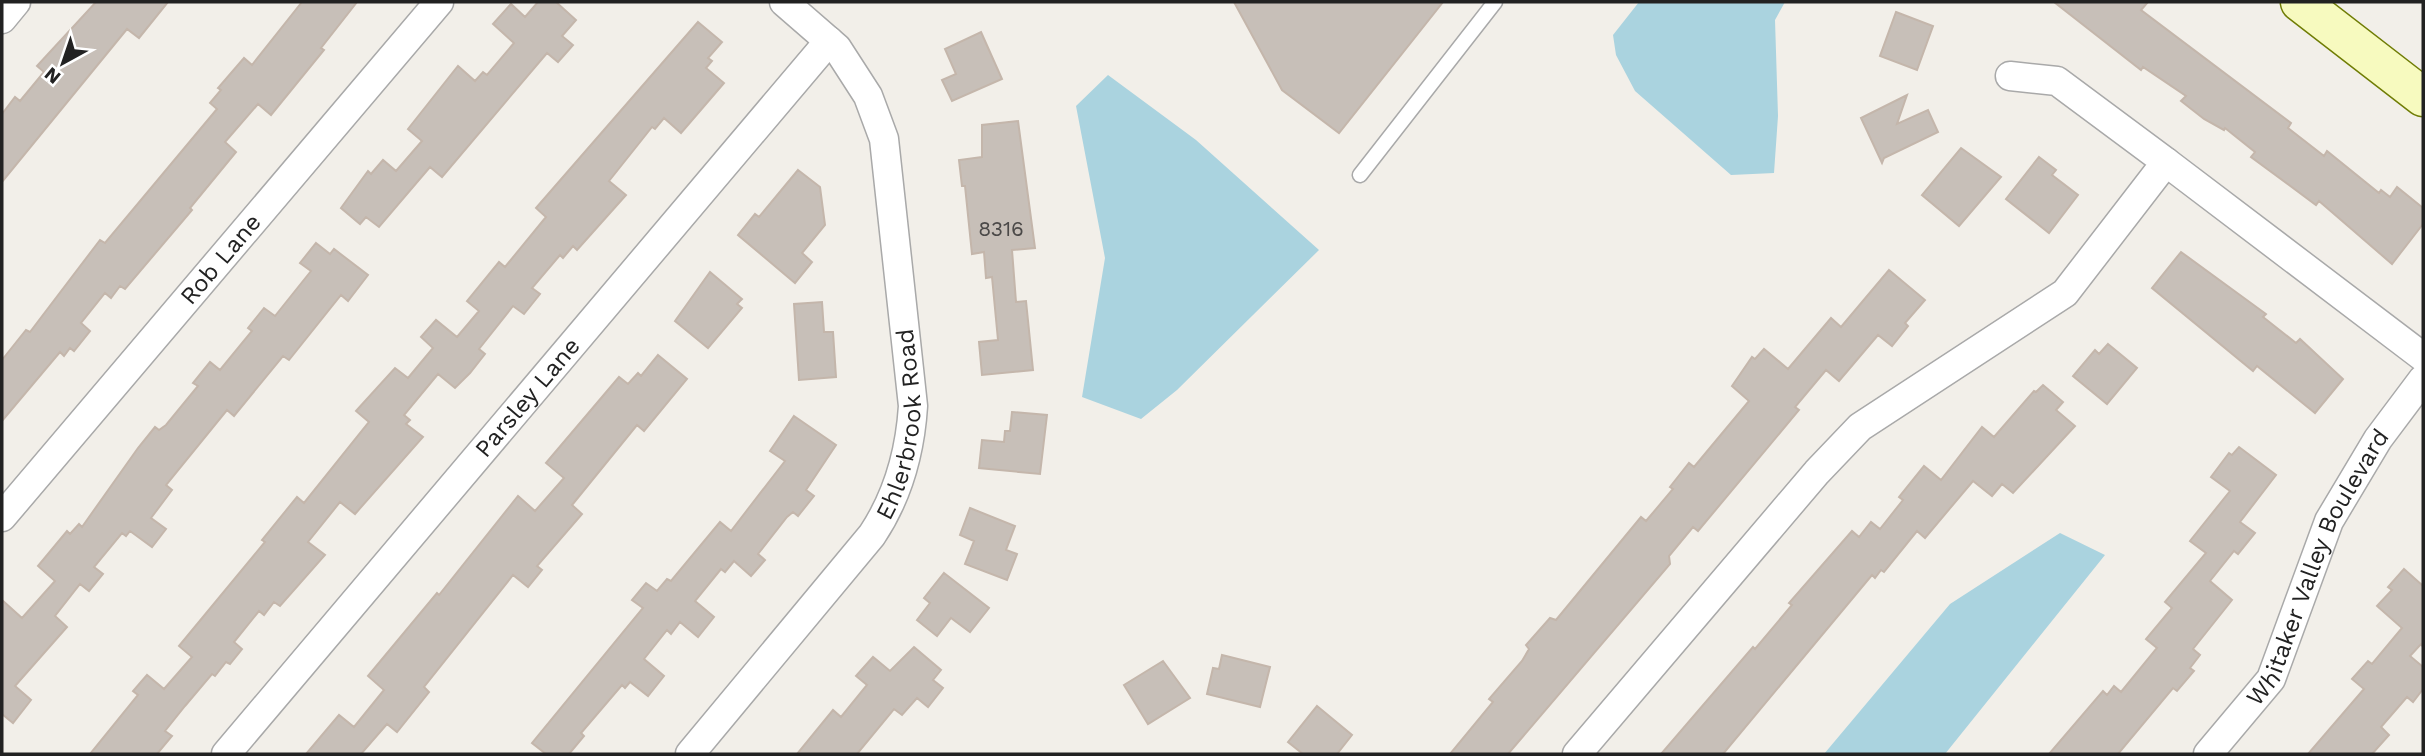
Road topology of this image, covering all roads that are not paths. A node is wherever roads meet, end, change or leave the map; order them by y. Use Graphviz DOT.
graph roads {
  1 [pos="16,2"];
  2 [pos="439,2"];
  3 [pos="784,2"];
  4 [pos="1495,2"];
  5 [pos="2300,2"];
  6 [pos="2,19"];
  7 [pos="829,41"];
  8 [pos="2010,76"];
  9 [pos="2423,97"];
  10 [pos="2166,162"];
  11 [pos="1360,175"];
  12 [pos="2422,360"];
  13 [pos="2,517"];
  14 [pos="226,754"];
  15 [pos="690,754"];
  16 [pos="1577,754"];
  17 [pos="2208,754"];
  1 -- 6 [label="street"];
  2 -- 13 [label="street, Rob Lane"];
  3 -- 7 [label="street, Ehlerbrook Road"];
  4 -- 11 [label="lane"];
  5 -- 9 [label="street"];
  7 -- 14 [label="street, Parsley Lane"];
  7 -- 15 [label="street, Ehlerbrook Road"];
  8 -- 10 [label="street"];
  10 -- 12 [label="street"];
  10 -- 16 [label="street"];
  12 -- 17 [label="street, Whitaker Valley Boulevard"];
}
